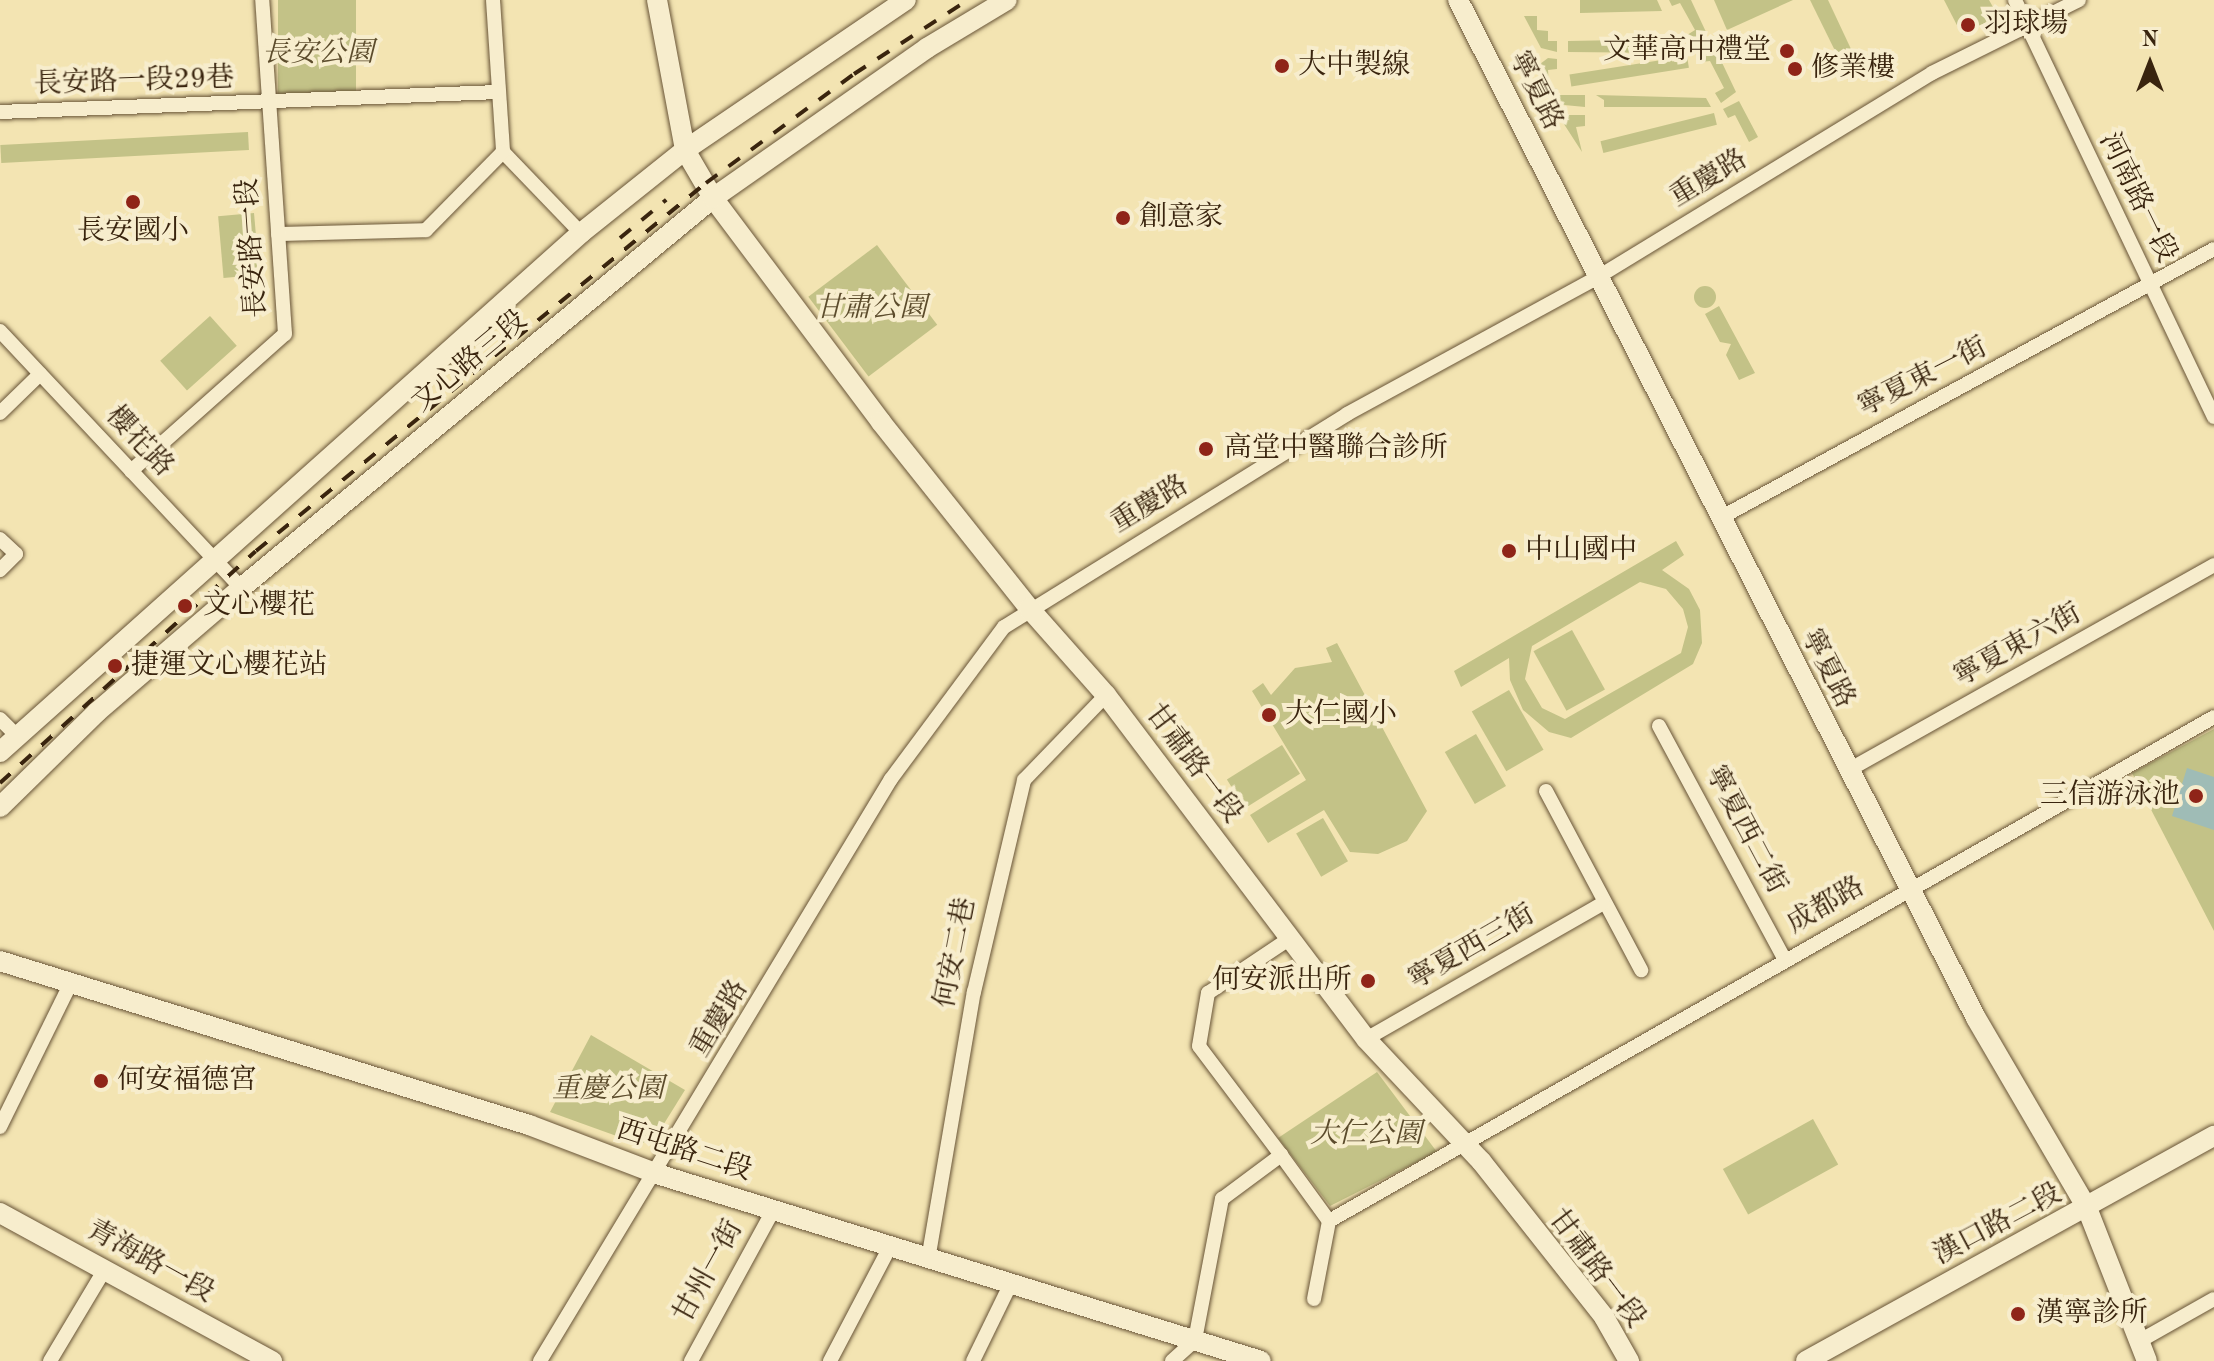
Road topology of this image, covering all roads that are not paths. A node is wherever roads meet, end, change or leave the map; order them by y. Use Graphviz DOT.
graph roads {
  1 [pos="262,0"];
  2 [pos="493,0"];
  3 [pos="657,0"];
  4 [pos="906,0"];
  5 [pos="1007,0"];
  6 [pos="1458,0"];
  7 [pos="2015,0"];
  8 [pos="2079,0"];
  9 [pos="2027,24"];
  10 [pos="499,92"];
  11 [pos="269,105"];
  12 [pos="0,112"];
  13 [pos="685,150"];
  14 [pos="503,152"];
  15 [pos="713,198"];
  16 [pos="581,233"];
  17 [pos="278,234"];
  18 [pos="2214,249"];
  19 [pos="1598,277"];
  20 [pos="2149,282"];
  21 [pos="0,331"];
  22 [pos="40,374"];
  23 [pos="0,413"];
  24 [pos="2214,417"];
  25 [pos="131,471"];
  26 [pos="1720,518"];
  27 [pos="0,539"];
  28 [pos="212,558"];
  29 [pos="2214,565"];
  30 [pos="0,570"];
  31 [pos="241,588"];
  32 [pos="1029,608"];
  33 [pos="1106,695"];
  34 [pos="2214,717"];
  35 [pos="0,719"];
  36 [pos="1659,726"];
  37 [pos="16,735"];
  38 [pos="0,752"];
  39 [pos="1847,771"];
  40 [pos="1546,791"];
  41 [pos="0,807"];
  42 [pos="1909,888"];
  43 [pos="1603,903"];
  44 [pos="1289,939"];
  45 [pos="1785,960"];
  46 [pos="0,961"];
  47 [pos="1641,970"];
  48 [pos="70,985"];
  49 [pos="1366,1039"];
  50 [pos="0,1127"];
  51 [pos="2214,1136"];
  52 [pos="1468,1146"];
  53 [pos="1281,1155"];
  54 [pos="657,1174"];
  55 [pos="2087,1208"];
  56 [pos="774,1209"];
  57 [pos="0,1213"];
  58 [pos="1329,1221"];
  59 [pos="891,1245"];
  60 [pos="929,1254"];
  61 [pos="105,1269"];
  62 [pos="1011,1283"];
  63 [pos="1314,1299"];
  64 [pos="2214,1299"];
  65 [pos="1195,1340"];
  66 [pos="2138,1342"];
  67 [pos="50,1361"];
  68 [pos="272,1361"];
  69 [pos="540,1361"];
  70 [pos="691,1361"];
  71 [pos="830,1361"];
  72 [pos="973,1361"];
  73 [pos="1172,1361"];
  74 [pos="1261,1361"];
  75 [pos="1629,1361"];
  76 [pos="1806,1361"];
  77 [pos="2147,1361"];
  1 -- 11 [label="street, 長安路一段"];
  2 -- 10 [label="street"];
  3 -- 13 [label="street, 甘肅路一段"];
  4 -- 13 [label="street, 文心路三段"];
  5 -- 15 [label="street, 文心路三段"];
  6 -- 19 [label="street, 寧夏路"];
  7 -- 9 [label="street, 河南路一段"];
  8 -- 9 [label="street, 重慶路"];
  9 -- 19 [label="street, 重慶路"];
  9 -- 20 [label="street, 河南路一段"];
  10 -- 11 [label="street, 長安路一段29巷"];
  10 -- 14 [label="street"];
  11 -- 12 [label="street, 長安路一段29巷"];
  11 -- 17 [label="street, 長安路一段"];
  13 -- 15 [label="street, 甘肅路一段"];
  13 -- 16 [label="street, 文心路三段"];
  14 -- 16 [label="street"];
  14 -- 17 [label="street"];
  15 -- 31 [label="street, 文心路三段"];
  15 -- 32 [label="street, 甘肅路一段"];
  16 -- 28 [label="street, 文心路三段"];
  17 -- 25 [label="street, 長安路一段"];
  18 -- 20 [label="street, 寧夏東一街"];
  19 -- 26 [label="street, 寧夏路"];
  19 -- 32 [label="street, 重慶路"];
  20 -- 24 [label="street, 河南路一段"];
  20 -- 26 [label="street, 寧夏東一街"];
  21 -- 22 [label="street, 櫻花路"];
  22 -- 23 [label="street"];
  22 -- 25 [label="street, 櫻花路"];
  25 -- 28 [label="street, 櫻花路"];
  26 -- 39 [label="street, 寧夏路"];
  27 -- 30 [label="street"];
  28 -- 31 [label="street, 櫻花路"];
  28 -- 37 [label="street, 文心路三段"];
  29 -- 39 [label="street, 寧夏東六街"];
  31 -- 41 [label="street, 文心路三段"];
  32 -- 33 [label="street, 甘肅路一段"];
  32 -- 54 [label="street, 重慶路"];
  33 -- 44 [label="street, 甘肅路一段"];
  33 -- 60 [label="street, 何安二巷"];
  34 -- 42 [label="street, 成都路"];
  35 -- 37 [label="street"];
  36 -- 45 [label="street, 寧夏西二街"];
  37 -- 38 [label="street, 文心路三段"];
  39 -- 42 [label="street, 寧夏路"];
  40 -- 43 [label="street"];
  42 -- 45 [label="street, 成都路"];
  42 -- 55 [label="street, 寧夏路"];
  43 -- 47 [label="street"];
  43 -- 49 [label="street, 寧夏西三街"];
  44 -- 49 [label="street, 甘肅路一段"];
  44 -- 53 [label="street"];
  45 -- 52 [label="street, 成都路"];
  46 -- 48 [label="street, 西屯路二段"];
  48 -- 50 [label="street"];
  48 -- 54 [label="street, 西屯路二段"];
  49 -- 52 [label="street, 甘肅路一段"];
  51 -- 55 [label="street, 漢口路二段"];
  52 -- 58 [label="street, 成都路"];
  52 -- 75 [label="street, 甘肅路一段"];
  53 -- 58 [label="street"];
  53 -- 65 [label="street"];
  54 -- 56 [label="street, 西屯路二段"];
  54 -- 69 [label="street, 重慶路"];
  55 -- 66 [label="street, 寧夏路"];
  55 -- 76 [label="street, 漢口路二段"];
  56 -- 59 [label="street, 西屯路二段"];
  56 -- 70 [label="street, 甘州一街"];
  57 -- 61 [label="street, 青海路一段"];
  58 -- 63 [label="street"];
  59 -- 60 [label="street, 西屯路二段"];
  59 -- 71 [label="street"];
  60 -- 62 [label="street, 西屯路二段"];
  61 -- 67 [label="street"];
  61 -- 68 [label="street, 青海路一段"];
  62 -- 65 [label="street, 西屯路二段"];
  62 -- 72 [label="street"];
  64 -- 66 [label="street"];
  65 -- 73 [label="street"];
  65 -- 74 [label="street, 西屯路二段"];
  66 -- 77 [label="street, 寧夏路"];
}
